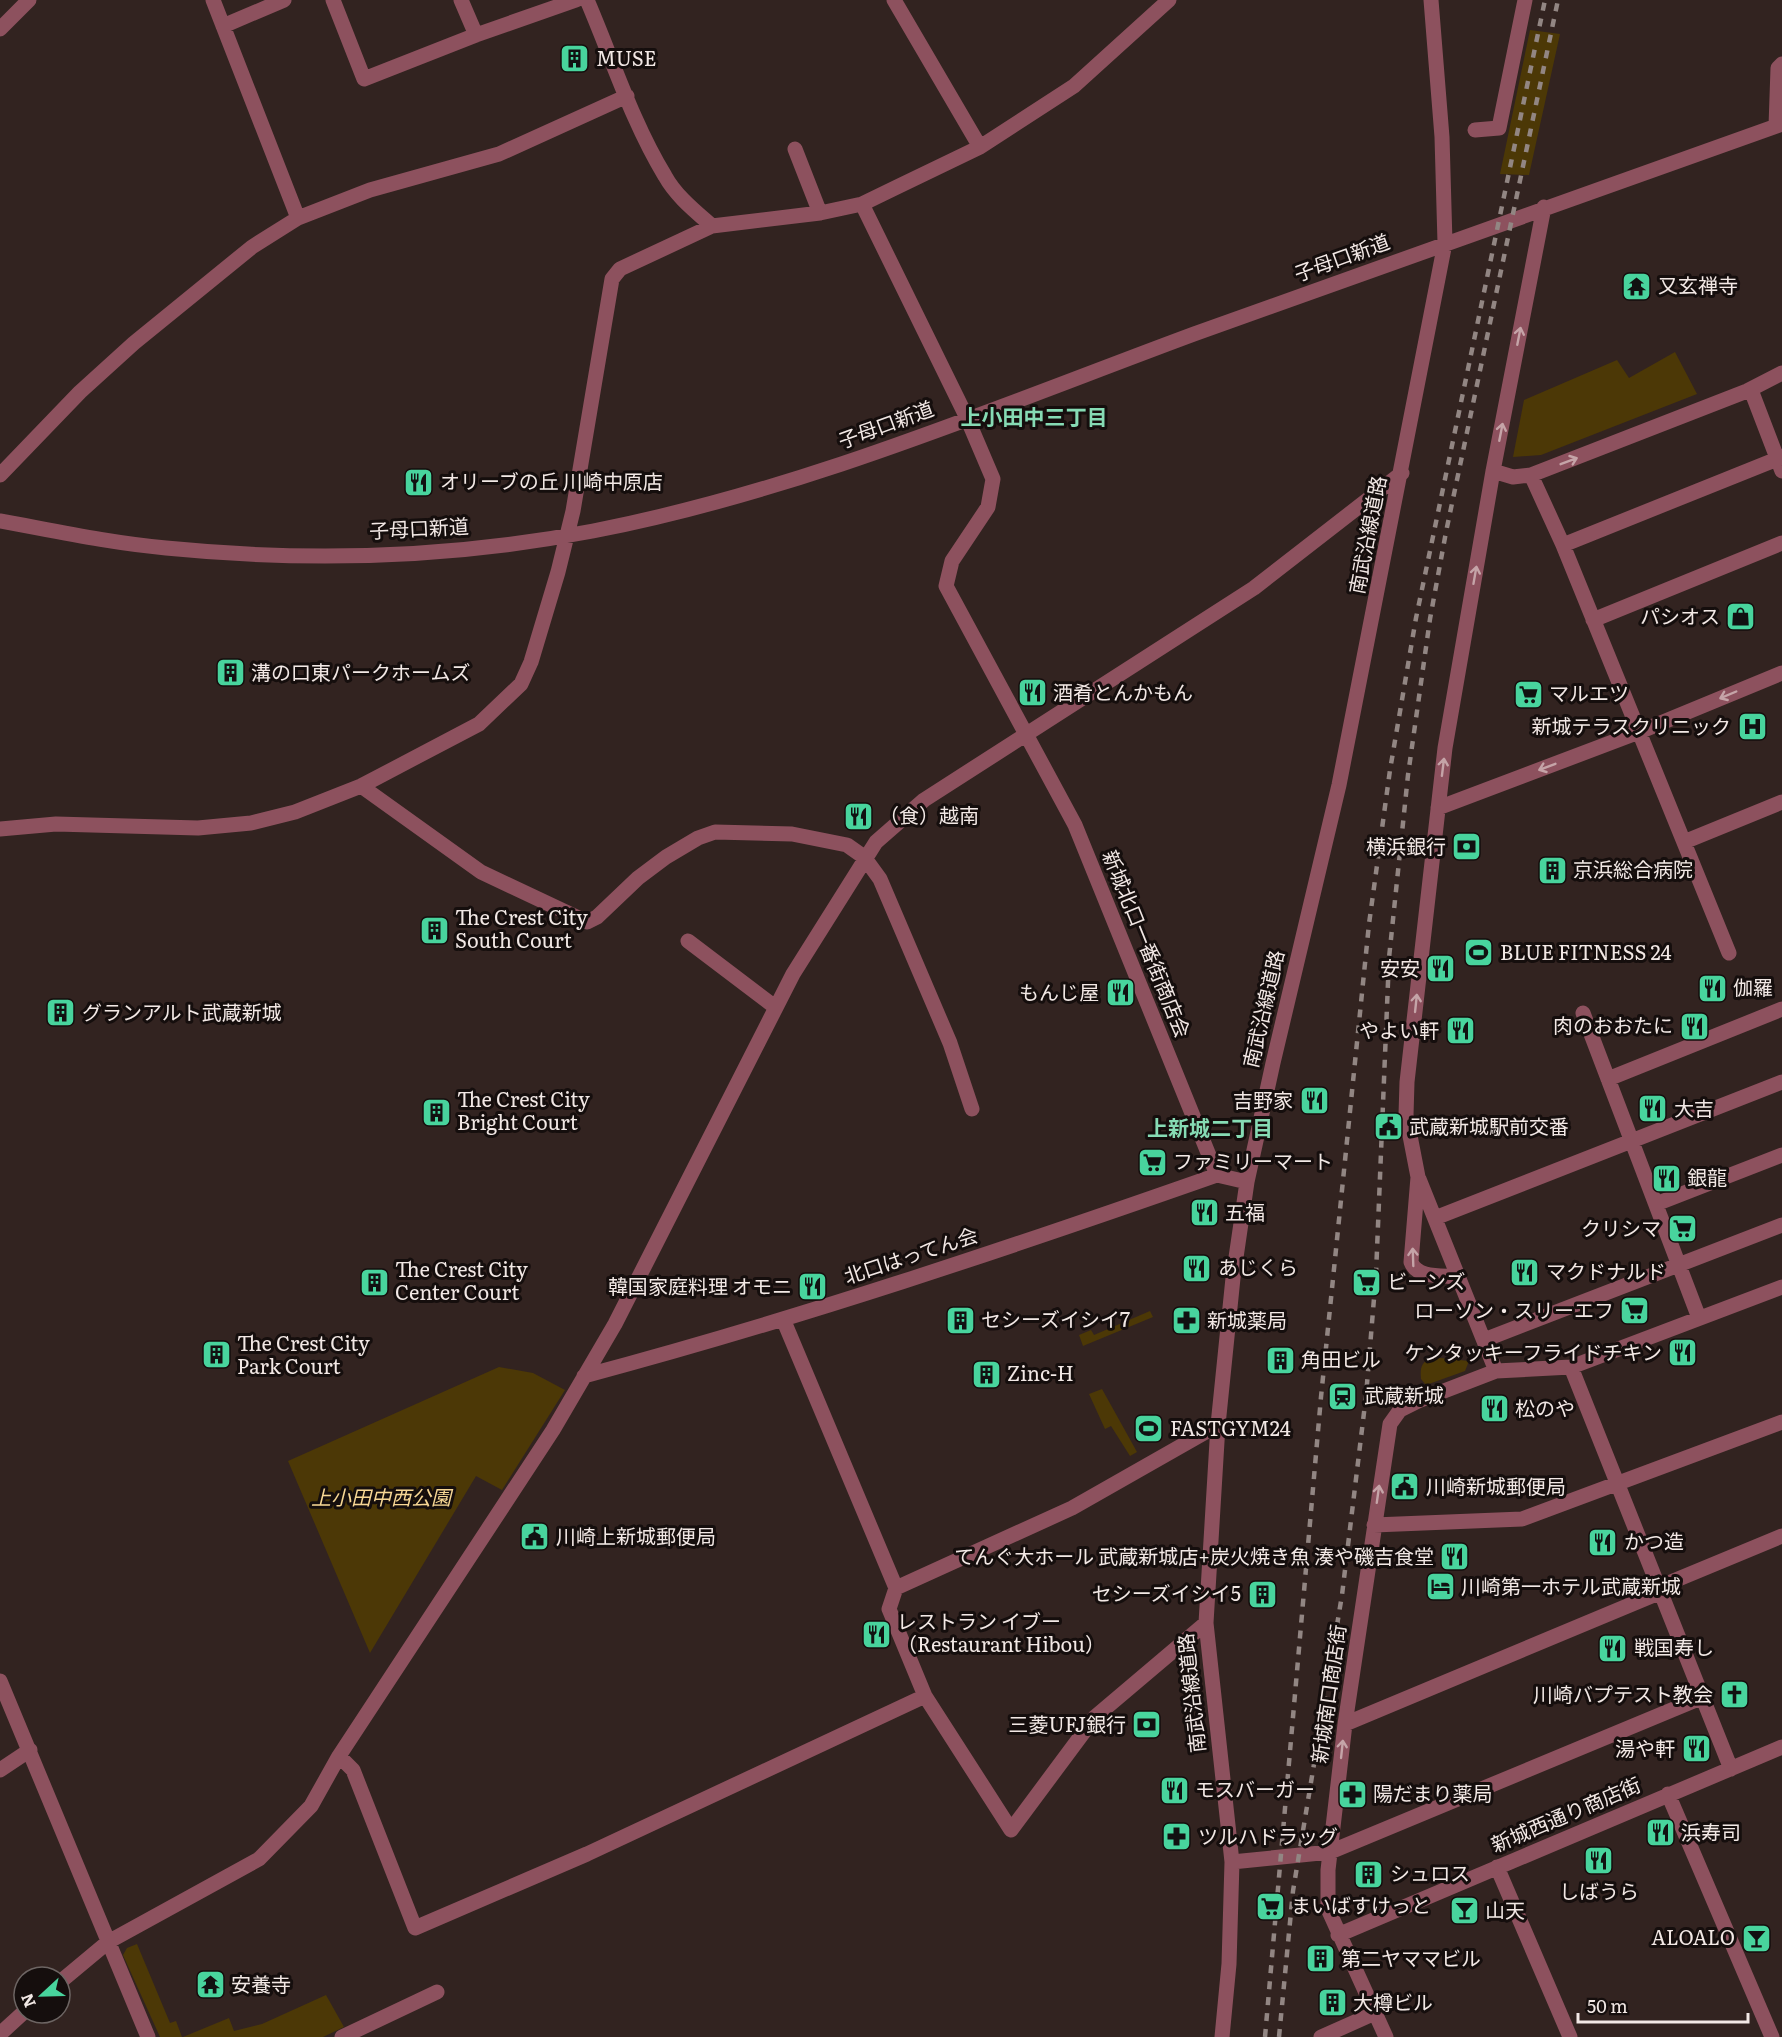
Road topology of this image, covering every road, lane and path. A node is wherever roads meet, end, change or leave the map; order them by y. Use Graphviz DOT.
graph roads {
  1 [pos="28,0"];
  2 [pos="213,0"];
  3 [pos="284,0"];
  4 [pos="333,0"];
  5 [pos="461,0"];
  6 [pos="576,0"];
  7 [pos="587,0"];
  8 [pos="894,0"];
  9 [pos="1169,0"];
  10 [pos="1431,0"];
  11 [pos="1525,0"];
  12 [pos="223,26"];
  13 [pos="0,29"];
  14 [pos="476,35"];
  15 [pos="1782,63"];
  16 [pos="627,96"];
  17 [pos="1779,125"];
  18 [pos="1475,130"];
  19 [pos="980,147"];
  20 [pos="795,149"];
  21 [pos="862,204"];
  22 [pos="1544,207"];
  23 [pos="820,213"];
  24 [pos="298,218"];
  25 [pos="712,226"];
  26 [pos="1445,243"];
  27 [pos="1782,373"];
  28 [pos="1751,390"];
  29 [pos="967,418"];
  30 [pos="1780,462"];
  31 [pos="1493,471"];
  32 [pos="1402,473"];
  33 [pos="0,475"];
  34 [pos="1531,475"];
  35 [pos="0,521"];
  36 [pos="568,535"];
  37 [pos="1782,543"];
  38 [pos="1563,545"];
  39 [pos="1593,620"];
  40 [pos="1782,673"];
  41 [pos="1638,732"];
  42 [pos="1026,734"];
  43 [pos="361,786"];
  44 [pos="1782,802"];
  45 [pos="1438,807"];
  46 [pos="0,829"];
  47 [pos="1684,842"];
  48 [pos="864,857"];
  49 [pos="688,941"];
  50 [pos="1729,953"];
  51 [pos="776,1007"];
  52 [pos="1782,1010"];
  53 [pos="1583,1013"];
  54 [pos="1608,1079"];
  55 [pos="1782,1082"];
  56 [pos="972,1109"];
  57 [pos="1631,1140"];
  58 [pos="1782,1155"];
  59 [pos="1217,1174"];
  60 [pos="1418,1177"];
  61 [pos="1247,1182"];
  62 [pos="1656,1204"];
  63 [pos="1435,1218"];
  64 [pos="1782,1225"];
  65 [pos="1678,1263"];
  66 [pos="1459,1277"];
  67 [pos="1782,1287"];
  68 [pos="1700,1318"];
  69 [pos="783,1319"];
  70 [pos="1484,1340"];
  71 [pos="1571,1367"];
  72 [pos="1496,1371"];
  73 [pos="584,1376"];
  74 [pos="1782,1422"];
  75 [pos="1218,1425"];
  76 [pos="1618,1484"];
  77 [pos="1374,1525"];
  78 [pos="1782,1536"];
  79 [pos="896,1588"];
  80 [pos="1660,1589"];
  81 [pos="1206,1623"];
  82 [pos="0,1681"];
  83 [pos="925,1696"];
  84 [pos="1703,1697"];
  85 [pos="1345,1725"];
  86 [pos="1782,1747"];
  87 [pos="30,1750"];
  88 [pos="339,1755"];
  89 [pos="1731,1769"];
  90 [pos="0,1770"];
  91 [pos="1668,1794"];
  92 [pos="1330,1852"];
  93 [pos="1232,1862"];
  94 [pos="1497,1867"];
  95 [pos="1338,1935"];
  96 [pos="108,1942"];
  97 [pos="72,1972"];
  98 [pos="436,1992"];
  99 [pos="1375,2013"];
  100 [pos="12,2023"];
  101 [pos="0,2034"];
  102 [pos="148,2037"];
  103 [pos="342,2037"];
  104 [pos="1222,2037"];
  105 [pos="1322,2037"];
  106 [pos="1386,2037"];
  107 [pos="1570,2037"];
  108 [pos="1772,2037"];
  1 -- 13 [label="street"];
  2 -- 12 [label="street"];
  3 -- 12 [label="street"];
  4 -- 14 [label="street"];
  5 -- 14 [label="street"];
  6 -- 14 [label="street"];
  7 -- 16 [label="street"];
  8 -- 19 [label="street"];
  9 -- 19 [label="street"];
  10 -- 26 [label="street, 南武沿線道路"];
  11 -- 18 [label="street"];
  12 -- 24 [label="street"];
  15 -- 17 [label="street"];
  16 -- 24 [label="street"];
  16 -- 25 [label="street"];
  17 -- 22 [label="street, 子母口新道"];
  19 -- 21 [label="street"];
  20 -- 23 [label="street"];
  21 -- 23 [label="street"];
  21 -- 29 [label="street, 新城北口一番街商店会"];
  22 -- 26 [label="street, 子母口新道"];
  31 -- 22 [label="street, one-way"];
  23 -- 25 [label="street"];
  24 -- 33 [label="street"];
  25 -- 36 [label="street"];
  26 -- 29 [label="street, 子母口新道"];
  26 -- 32 [label="street, 南武沿線道路"];
  27 -- 28 [label="street"];
  28 -- 30 [label="street"];
  34 -- 28 [label="street, one-way"];
  29 -- 36 [label="street, 子母口新道"];
  29 -- 42 [label="street, 新城北口一番街商店会"];
  30 -- 38 [label="street"];
  31 -- 34 [label="street"];
  45 -- 31 [label="street, one-way"];
  32 -- 42 [label="street"];
  32 -- 61 [label="street, 南武沿線道路"];
  34 -- 38 [label="street"];
  35 -- 36 [label="street, 子母口新道"];
  36 -- 43 [label="street"];
  37 -- 39 [label="street"];
  38 -- 39 [label="street"];
  39 -- 41 [label="street"];
  40 -- 41 [label="street, one-way"];
  41 -- 45 [label="street, one-way"];
  41 -- 47 [label="street"];
  42 -- 48 [label="street"];
  42 -- 59 [label="street, 新城北口一番街商店会"];
  43 -- 46 [label="street"];
  43 -- 48 [label="street"];
  44 -- 47 [label="street"];
  60 -- 45 [label="street, one-way"];
  47 -- 50 [label="street"];
  48 -- 51 [label="street"];
  48 -- 56 [label="street"];
  49 -- 51 [label="street"];
  51 -- 73 [label="street"];
  52 -- 54 [label="street"];
  53 -- 54 [label="street"];
  54 -- 57 [label="street"];
  55 -- 57 [label="street"];
  57 -- 62 [label="street"];
  57 -- 63 [label="street"];
  58 -- 62 [label="street"];
  59 -- 61 [label="street"];
  59 -- 69 [label="street, 北口はってん会"];
  60 -- 63 [label="street"];
  66 -- 60 [label="street, one-way"];
  61 -- 75 [label="street, 南武沿線道路"];
  62 -- 65 [label="street"];
  63 -- 66 [label="street"];
  64 -- 65 [label="street"];
  65 -- 68 [label="street"];
  65 -- 70 [label="street"];
  66 -- 70 [label="street"];
  67 -- 68 [label="street, 新城南口商店街"];
  68 -- 71 [label="street, 新城南口商店街"];
  69 -- 73 [label="street, 北口はってん会"];
  69 -- 79 [label="street"];
  70 -- 72 [label="street"];
  71 -- 72 [label="street, 新城南口商店街"];
  71 -- 76 [label="street"];
  77 -- 72 [label="street, 新城南口商店街, one-way"];
  73 -- 88 [label="street"];
  74 -- 76 [label="street"];
  75 -- 79 [label="street"];
  75 -- 81 [label="street, 南武沿線道路"];
  76 -- 77 [label="street"];
  76 -- 80 [label="street"];
  77 -- 85 [label="street, 新城南口商店街"];
  78 -- 80 [label="street"];
  79 -- 83 [label="street"];
  80 -- 84 [label="street"];
  80 -- 85 [label="street"];
  81 -- 83 [label="street"];
  81 -- 93 [label="street, 南武沿線道路"];
  82 -- 87 [label="street"];
  83 -- 88 [label="street"];
  84 -- 89 [label="street"];
  84 -- 92 [label="street"];
  92 -- 85 [label="street, 新城南口商店街, one-way"];
  86 -- 89 [label="street, 新城西通り商店街"];
  87 -- 90 [label="street"];
  87 -- 96 [label="street"];
  88 -- 96 [label="street"];
  89 -- 91 [label="street, 新城西通り商店街"];
  91 -- 94 [label="street, 新城西通り商店街"];
  91 -- 108 [label="street"];
  92 -- 93 [label="street"];
  92 -- 95 [label="street, 新城南口商店街"];
  93 -- 104 [label="street, 南武沿線道路"];
  94 -- 95 [label="street, 新城西通り商店街"];
  94 -- 107 [label="street"];
  95 -- 99 [label="street"];
  96 -- 97 [label="street"];
  96 -- 102 [label="street"];
  98 -- 103 [label="street"];
  99 -- 105 [label="street"];
  99 -- 106 [label="street"];
  100 -- 101 [label="street"];
}
